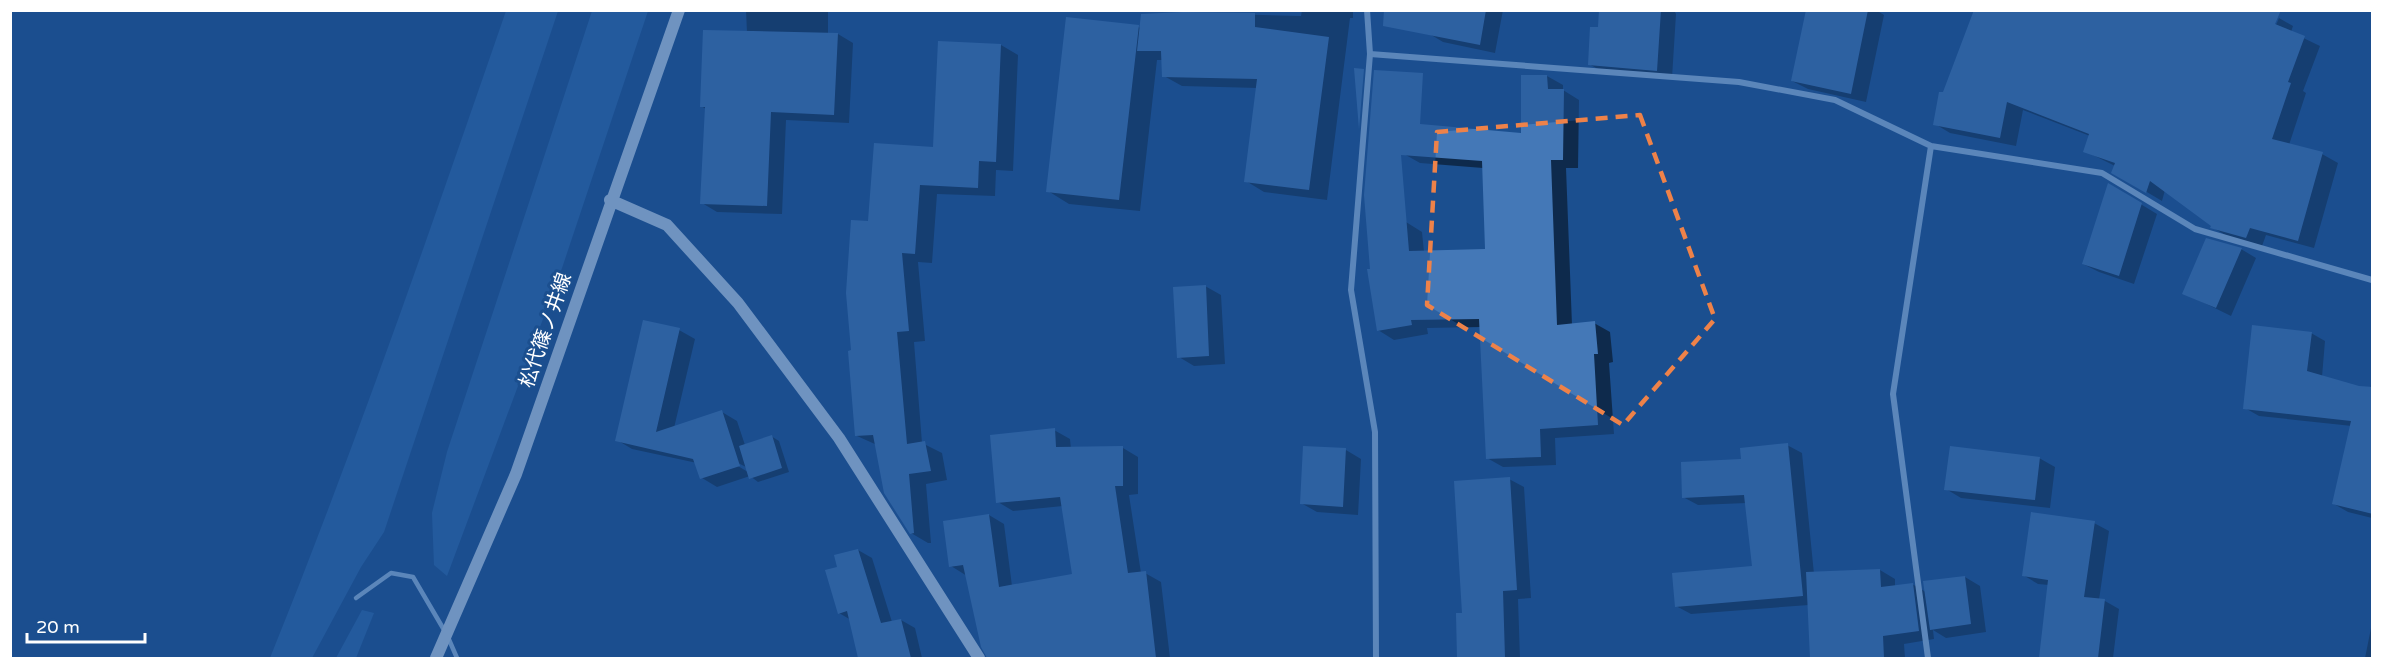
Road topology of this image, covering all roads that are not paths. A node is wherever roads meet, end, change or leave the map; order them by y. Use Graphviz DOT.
graph roads {
  1 [pos="679,10"];
  2 [pos="1367,10"];
  3 [pos="1370,54"];
  4 [pos="1932,146"];
  5 [pos="610,200"];
  6 [pos="2373,280"];
  7 [pos="356,598"];
  8 [pos="447,635"];
  9 [pos="436,658"];
  10 [pos="458,658"];
  11 [pos="979,658"];
  12 [pos="1376,658"];
  13 [pos="1928,658"];
  1 -- 5 [label="main road, 松代篠ノ井線"];
  2 -- 3 [label="street"];
  3 -- 4 [label="street"];
  3 -- 12 [label="street"];
  4 -- 6 [label="street"];
  4 -- 13 [label="street"];
  5 -- 8 [label="main road, 松代篠ノ井線"];
  5 -- 11 [label="main road"];
  7 -- 8 [label="lane"];
  8 -- 9 [label="main road, 松代篠ノ井線"];
  8 -- 10 [label="lane"];
}
